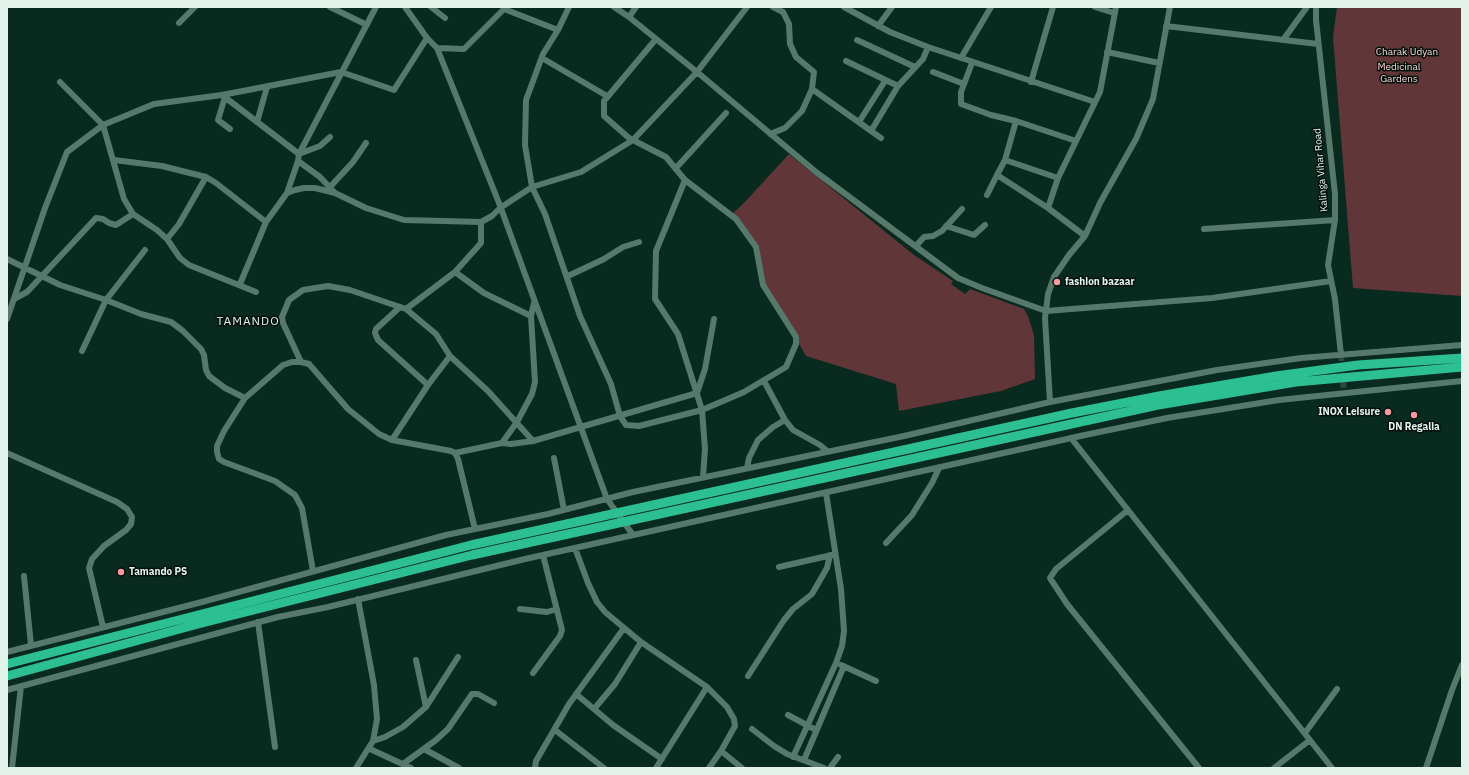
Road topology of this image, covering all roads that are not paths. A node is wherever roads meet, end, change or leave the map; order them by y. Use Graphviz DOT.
graph roads {
  1 [pos="195,7"];
  2 [pos="330,7"];
  3 [pos="376,7"];
  4 [pos="405,7"];
  5 [pos="431,7"];
  6 [pos="569,7"];
  7 [pos="614,7"];
  8 [pos="636,7"];
  9 [pos="747,7"];
  10 [pos="773,7"];
  11 [pos="844,7"];
  12 [pos="892,7"];
  13 [pos="991,7"];
  14 [pos="1053,7"];
  15 [pos="1095,7"];
  16 [pos="1170,7"];
  17 [pos="1307,7"];
  18 [pos="1316,7"];
  19 [pos="784,10"];
  20 [pos="1115,10"];
  21 [pos="629,17"];
  22 [pos="445,18"];
  23 [pos="179,23"];
  24 [pos="368,25"];
  25 [pos="878,26"];
  26 [pos="1166,26"];
  27 [pos="558,30"];
  28 [pos="427,38"];
  29 [pos="656,39"];
  30 [pos="857,40"];
  31 [pos="1283,40"];
  32 [pos="1318,44"];
  33 [pos="928,47"];
  34 [pos="437,48"];
  35 [pos="1107,52"];
  36 [pos="542,58"];
  37 [pos="961,58"];
  38 [pos="846,61"];
  39 [pos="972,63"];
  40 [pos="1159,63"];
  41 [pos="915,67"];
  42 [pos="341,72"];
  43 [pos="697,72"];
  44 [pos="934,72"];
  45 [pos="885,81"];
  46 [pos="60,82"];
  47 [pos="1031,82"];
  48 [pos="964,84"];
  49 [pos="898,86"];
  50 [pos="267,87"];
  51 [pos="812,89"];
  52 [pos="224,96"];
  53 [pos="607,96"];
  54 [pos="1095,102"];
  55 [pos="726,113"];
  56 [pos="1016,121"];
  57 [pos="257,122"];
  58 [pos="859,122"];
  59 [pos="103,125"];
  60 [pos="230,129"];
  61 [pos="871,131"];
  62 [pos="770,134"];
  63 [pos="330,137"];
  64 [pos="881,138"];
  65 [pos="632,140"];
  66 [pos="1076,141"];
  67 [pos="366,143"];
  68 [pos="299,154"];
  69 [pos="114,160"];
  70 [pos="1005,160"];
  71 [pos="298,161"];
  72 [pos="676,168"];
  73 [pos="997,175"];
  74 [pos="206,177"];
  75 [pos="1058,178"];
  76 [pos="685,180"];
  77 [pos="330,187"];
  78 [pos="532,187"];
  79 [pos="287,193"];
  80 [pos="335,193"];
  81 [pos="986,196"];
  82 [pos="500,208"];
  83 [pos="1048,208"];
  84 [pos="962,209"];
  85 [pos="132,214"];
  86 [pos="1335,220"];
  87 [pos="266,222"];
  88 [pos="481,222"];
  89 [pos="985,225"];
  90 [pos="946,226"];
  91 [pos="1204,229"];
  92 [pos="1085,236"];
  93 [pos="167,238"];
  94 [pos="639,242"];
  95 [pos="916,246"];
  96 [pos="145,250"];
  97 [pos="7,259"];
  98 [pos="24,267"];
  99 [pos="455,272"];
  100 [pos="40,276"];
  101 [pos="568,276"];
  102 [pos="1331,281"];
  103 [pos="240,284"];
  104 [pos="256,292"];
  105 [pos="14,299"];
  106 [pos="106,300"];
  107 [pos="534,302"];
  108 [pos="403,308"];
  109 [pos="1046,311"];
  110 [pos="531,316"];
  111 [pos="7,319"];
  112 [pos="714,319"];
  113 [pos="1462,345"];
  114 [pos="82,351"];
  115 [pos="1341,355"];
  116 [pos="450,356"];
  117 [pos="1462,358"];
  118 [pos="301,362"];
  119 [pos="1462,367"];
  120 [pos="1328,374"];
  121 [pos="764,381"];
  122 [pos="1462,381"];
  123 [pos="428,385"];
  124 [pos="697,393"];
  125 [pos="245,398"];
  126 [pos="1050,402"];
  127 [pos="702,410"];
  128 [pos="620,416"];
  129 [pos="785,420"];
  130 [pos="517,422"];
  131 [pos="580,426"];
  132 [pos="1071,438"];
  133 [pos="392,440"];
  134 [pos="533,441"];
  135 [pos="502,443"];
  136 [pos="827,451"];
  137 [pos="7,453"];
  138 [pos="455,453"];
  139 [pos="554,458"];
  140 [pos="747,468"];
  141 [pos="939,468"];
  142 [pos="703,478"];
  143 [pos="826,493"];
  144 [pos="607,499"];
  145 [pos="564,510"];
  146 [pos="1128,510"];
  147 [pos="606,520"];
  148 [pos="475,529"];
  149 [pos="633,535"];
  150 [pos="886,543"];
  151 [pos="575,548"];
  152 [pos="833,554"];
  153 [pos="543,555"];
  154 [pos="779,567"];
  155 [pos="313,571"];
  156 [pos="24,576"];
  157 [pos="358,599"];
  158 [pos="520,609"];
  159 [pos="557,609"];
  160 [pos="258,622"];
  161 [pos="103,627"];
  162 [pos="624,628"];
  163 [pos="641,642"];
  164 [pos="30,645"];
  165 [pos="7,652"];
  166 [pos="458,657"];
  167 [pos="416,660"];
  168 [pos="836,663"];
  169 [pos="7,664"];
  170 [pos="1462,665"];
  171 [pos="844,666"];
  172 [pos="532,673"];
  173 [pos="7,676"];
  174 [pos="748,676"];
  175 [pos="876,681"];
  176 [pos="21,686"];
  177 [pos="707,687"];
  178 [pos="1337,688"];
  179 [pos="7,690"];
  180 [pos="576,694"];
  181 [pos="494,703"];
  182 [pos="426,707"];
  183 [pos="594,709"];
  184 [pos="788,715"];
  185 [pos="807,726"];
  186 [pos="752,729"];
  187 [pos="555,730"];
  188 [pos="816,730"];
  189 [pos="1305,733"];
  190 [pos="1310,740"];
  191 [pos="373,741"];
  192 [pos="275,747"];
  193 [pos="370,749"];
  194 [pos="424,749"];
  195 [pos="721,751"];
  196 [pos="793,757"];
  197 [pos="838,757"];
  198 [pos="662,759"];
  199 [pos="804,760"];
  200 [pos="403,764"];
  201 [pos="12,768"];
  202 [pos="356,768"];
  203 [pos="411,768"];
  204 [pos="459,768"];
  205 [pos="535,768"];
  206 [pos="604,768"];
  207 [pos="656,768"];
  208 [pos="709,768"];
  209 [pos="742,768"];
  210 [pos="824,768"];
  211 [pos="830,768"];
  212 [pos="1199,768"];
  213 [pos="1274,768"];
  214 [pos="1332,768"];
  215 [pos="1426,768"];
  1 -- 23 [label="street"];
  2 -- 24 [label="street"];
  3 -- 24 [label="street"];
  4 -- 28 [label="street"];
  5 -- 22 [label="street"];
  6 -- 27 [label="street"];
  7 -- 21 [label="street"];
  8 -- 21 [label="street"];
  9 -- 43 [label="street"];
  10 -- 19 [label="street"];
  11 -- 25 [label="street"];
  12 -- 25 [label="street"];
  13 -- 37 [label="street"];
  14 -- 47 [label="street"];
  15 -- 20 [label="street"];
  16 -- 26 [label="street"];
  17 -- 31 [label="street"];
  18 -- 32 [label="street, Kalinga Vihar Road"];
  19 -- 51 [label="street"];
  20 -- 35 [label="street"];
  21 -- 29 [label="street"];
  24 -- 42 [label="street"];
  25 -- 33 [label="street"];
  26 -- 31 [label="street"];
  26 -- 40 [label="street"];
  27 -- 34 [label="street"];
  27 -- 36 [label="street"];
  28 -- 34 [label="street"];
  28 -- 42 [label="street"];
  29 -- 43 [label="street"];
  29 -- 53 [label="street"];
  30 -- 41 [label="street"];
  31 -- 32 [label="street"];
  32 -- 86 [label="street, Kalinga Vihar Road"];
  33 -- 37 [label="street"];
  33 -- 41 [label="street"];
  34 -- 82 [label="street"];
  35 -- 40 [label="street"];
  35 -- 54 [label="street"];
  36 -- 53 [label="street"];
  36 -- 78 [label="street"];
  37 -- 39 [label="street"];
  38 -- 45 [label="street"];
  39 -- 47 [label="street"];
  39 -- 48 [label="street"];
  40 -- 92 [label="street"];
  41 -- 49 [label="street"];
  42 -- 50 [label="street"];
  42 -- 68 [label="street"];
  43 -- 62 [label="street"];
  43 -- 65 [label="street"];
  44 -- 48 [label="street"];
  45 -- 49 [label="street"];
  45 -- 58 [label="street"];
  46 -- 59 [label="street"];
  47 -- 54 [label="street"];
  48 -- 56 [label="street"];
  49 -- 61 [label="street"];
  50 -- 52 [label="street"];
  50 -- 57 [label="street"];
  51 -- 58 [label="street"];
  51 -- 62 [label="street"];
  52 -- 57 [label="street"];
  52 -- 59 [label="street"];
  52 -- 60 [label="street"];
  53 -- 65 [label="street"];
  54 -- 66 [label="street"];
  55 -- 72 [label="street"];
  56 -- 66 [label="street"];
  56 -- 70 [label="street"];
  57 -- 68 [label="street"];
  58 -- 61 [label="street"];
  59 -- 69 [label="street"];
  59 -- 98 [label="street"];
  61 -- 64 [label="street"];
  62 -- 95 [label="street"];
  63 -- 68 [label="street"];
  65 -- 72 [label="street"];
  65 -- 78 [label="street"];
  66 -- 75 [label="street"];
  67 -- 77 [label="street"];
  68 -- 71 [label="street"];
  69 -- 74 [label="street"];
  69 -- 85 [label="street"];
  70 -- 73 [label="street"];
  70 -- 75 [label="street"];
  71 -- 77 [label="street"];
  71 -- 79 [label="street"];
  72 -- 76 [label="street"];
  73 -- 81 [label="street"];
  73 -- 83 [label="street"];
  74 -- 87 [label="street"];
  74 -- 93 [label="street"];
  75 -- 83 [label="street"];
  76 -- 121 [label="street"];
  76 -- 124 [label="street"];
  77 -- 80 [label="street"];
  78 -- 82 [label="street"];
  78 -- 101 [label="street"];
  79 -- 80 [label="street"];
  79 -- 87 [label="street"];
  80 -- 88 [label="street"];
  82 -- 88 [label="street"];
  82 -- 107 [label="street"];
  83 -- 92 [label="street"];
  84 -- 90 [label="street"];
  85 -- 93 [label="street"];
  85 -- 100 [label="street"];
  86 -- 91 [label="street"];
  86 -- 102 [label="street, Kalinga Vihar Road"];
  87 -- 103 [label="street"];
  88 -- 99 [label="street"];
  89 -- 90 [label="street"];
  90 -- 95 [label="street"];
  92 -- 109 [label="street"];
  93 -- 103 [label="street"];
  94 -- 101 [label="street"];
  95 -- 109 [label="street"];
  96 -- 106 [label="street"];
  97 -- 98 [label="street"];
  98 -- 100 [label="street"];
  98 -- 105 [label="street"];
  99 -- 108 [label="street"];
  99 -- 110 [label="street"];
  100 -- 105 [label="street"];
  100 -- 106 [label="street"];
  101 -- 128 [label="street"];
  102 -- 109 [label="street"];
  102 -- 115 [label="street, Kalinga Vihar Road"];
  103 -- 104 [label="street"];
  105 -- 111 [label="street"];
  106 -- 114 [label="street"];
  106 -- 125 [label="street"];
  107 -- 110 [label="street"];
  107 -- 131 [label="street"];
  108 -- 116 [label="street"];
  108 -- 118 [label="street"];
  108 -- 123 [label="street"];
  109 -- 126 [label="street"];
  110 -- 130 [label="street"];
  112 -- 124 [label="street"];
  113 -- 115 [label="street"];
  115 -- 126 [label="street"];
  116 -- 123 [label="street"];
  116 -- 130 [label="street"];
  117 -- 120 [label="highway"];
  118 -- 125 [label="street"];
  118 -- 133 [label="street"];
  119 -- 120 [label="highway"];
  120 -- 147 [label="highway"];
  121 -- 127 [label="street"];
  121 -- 129 [label="street"];
  122 -- 132 [label="street"];
  123 -- 133 [label="street"];
  124 -- 127 [label="street"];
  124 -- 128 [label="street"];
  125 -- 155 [label="street"];
  126 -- 136 [label="street"];
  127 -- 128 [label="street"];
  127 -- 142 [label="street"];
  128 -- 131 [label="street"];
  129 -- 136 [label="street"];
  129 -- 140 [label="street"];
  130 -- 134 [label="street"];
  130 -- 135 [label="street"];
  131 -- 134 [label="street"];
  131 -- 144 [label="street"];
  132 -- 141 [label="street"];
  132 -- 146 [label="street"];
  133 -- 138 [label="street"];
  134 -- 135 [label="street"];
  135 -- 138 [label="street"];
  136 -- 140 [label="street"];
  137 -- 161 [label="street"];
  138 -- 148 [label="street"];
  139 -- 145 [label="street"];
  140 -- 142 [label="street"];
  141 -- 143 [label="street"];
  141 -- 150 [label="street"];
  142 -- 144 [label="street"];
  143 -- 149 [label="street"];
  143 -- 152 [label="street"];
  144 -- 145 [label="street"];
  144 -- 149 [label="street"];
  145 -- 148 [label="street"];
  146 -- 189 [label="street"];
  146 -- 212 [label="street"];
  147 -- 169 [label="highway"];
  147 -- 173 [label="highway"];
  148 -- 155 [label="street"];
  149 -- 151 [label="street"];
  151 -- 153 [label="street"];
  151 -- 162 [label="street"];
  152 -- 154 [label="street"];
  152 -- 168 [label="street"];
  152 -- 174 [label="street"];
  153 -- 157 [label="street"];
  153 -- 159 [label="street"];
  155 -- 161 [label="street"];
  156 -- 164 [label="street"];
  157 -- 160 [label="street"];
  157 -- 191 [label="street"];
  158 -- 159 [label="street"];
  159 -- 172 [label="street"];
  160 -- 176 [label="street"];
  160 -- 192 [label="street"];
  161 -- 164 [label="street"];
  162 -- 163 [label="street"];
  162 -- 180 [label="street"];
  163 -- 177 [label="street"];
  163 -- 183 [label="street"];
  164 -- 165 [label="street"];
  166 -- 182 [label="street"];
  167 -- 182 [label="street"];
  168 -- 171 [label="street"];
  168 -- 185 [label="street"];
  170 -- 215 [label="street"];
  171 -- 175 [label="street"];
  171 -- 188 [label="street"];
  176 -- 179 [label="street"];
  176 -- 201 [label="street"];
  177 -- 195 [label="street"];
  177 -- 198 [label="street"];
  178 -- 189 [label="street"];
  180 -- 183 [label="street"];
  180 -- 187 [label="street"];
  181 -- 194 [label="street"];
  182 -- 191 [label="street"];
  183 -- 198 [label="street"];
  184 -- 185 [label="street"];
  185 -- 188 [label="street"];
  185 -- 196 [label="street"];
  186 -- 196 [label="street"];
  187 -- 205 [label="street"];
  187 -- 206 [label="street"];
  188 -- 199 [label="street"];
  189 -- 190 [label="street"];
  190 -- 213 [label="street"];
  190 -- 214 [label="street"];
  191 -- 193 [label="street"];
  193 -- 200 [label="street"];
  193 -- 202 [label="street"];
  194 -- 200 [label="street"];
  194 -- 204 [label="street"];
  195 -- 208 [label="street"];
  195 -- 209 [label="street"];
  196 -- 199 [label="street"];
  197 -- 211 [label="street"];
  198 -- 207 [label="street"];
  199 -- 210 [label="street"];
  200 -- 203 [label="street"];
}
